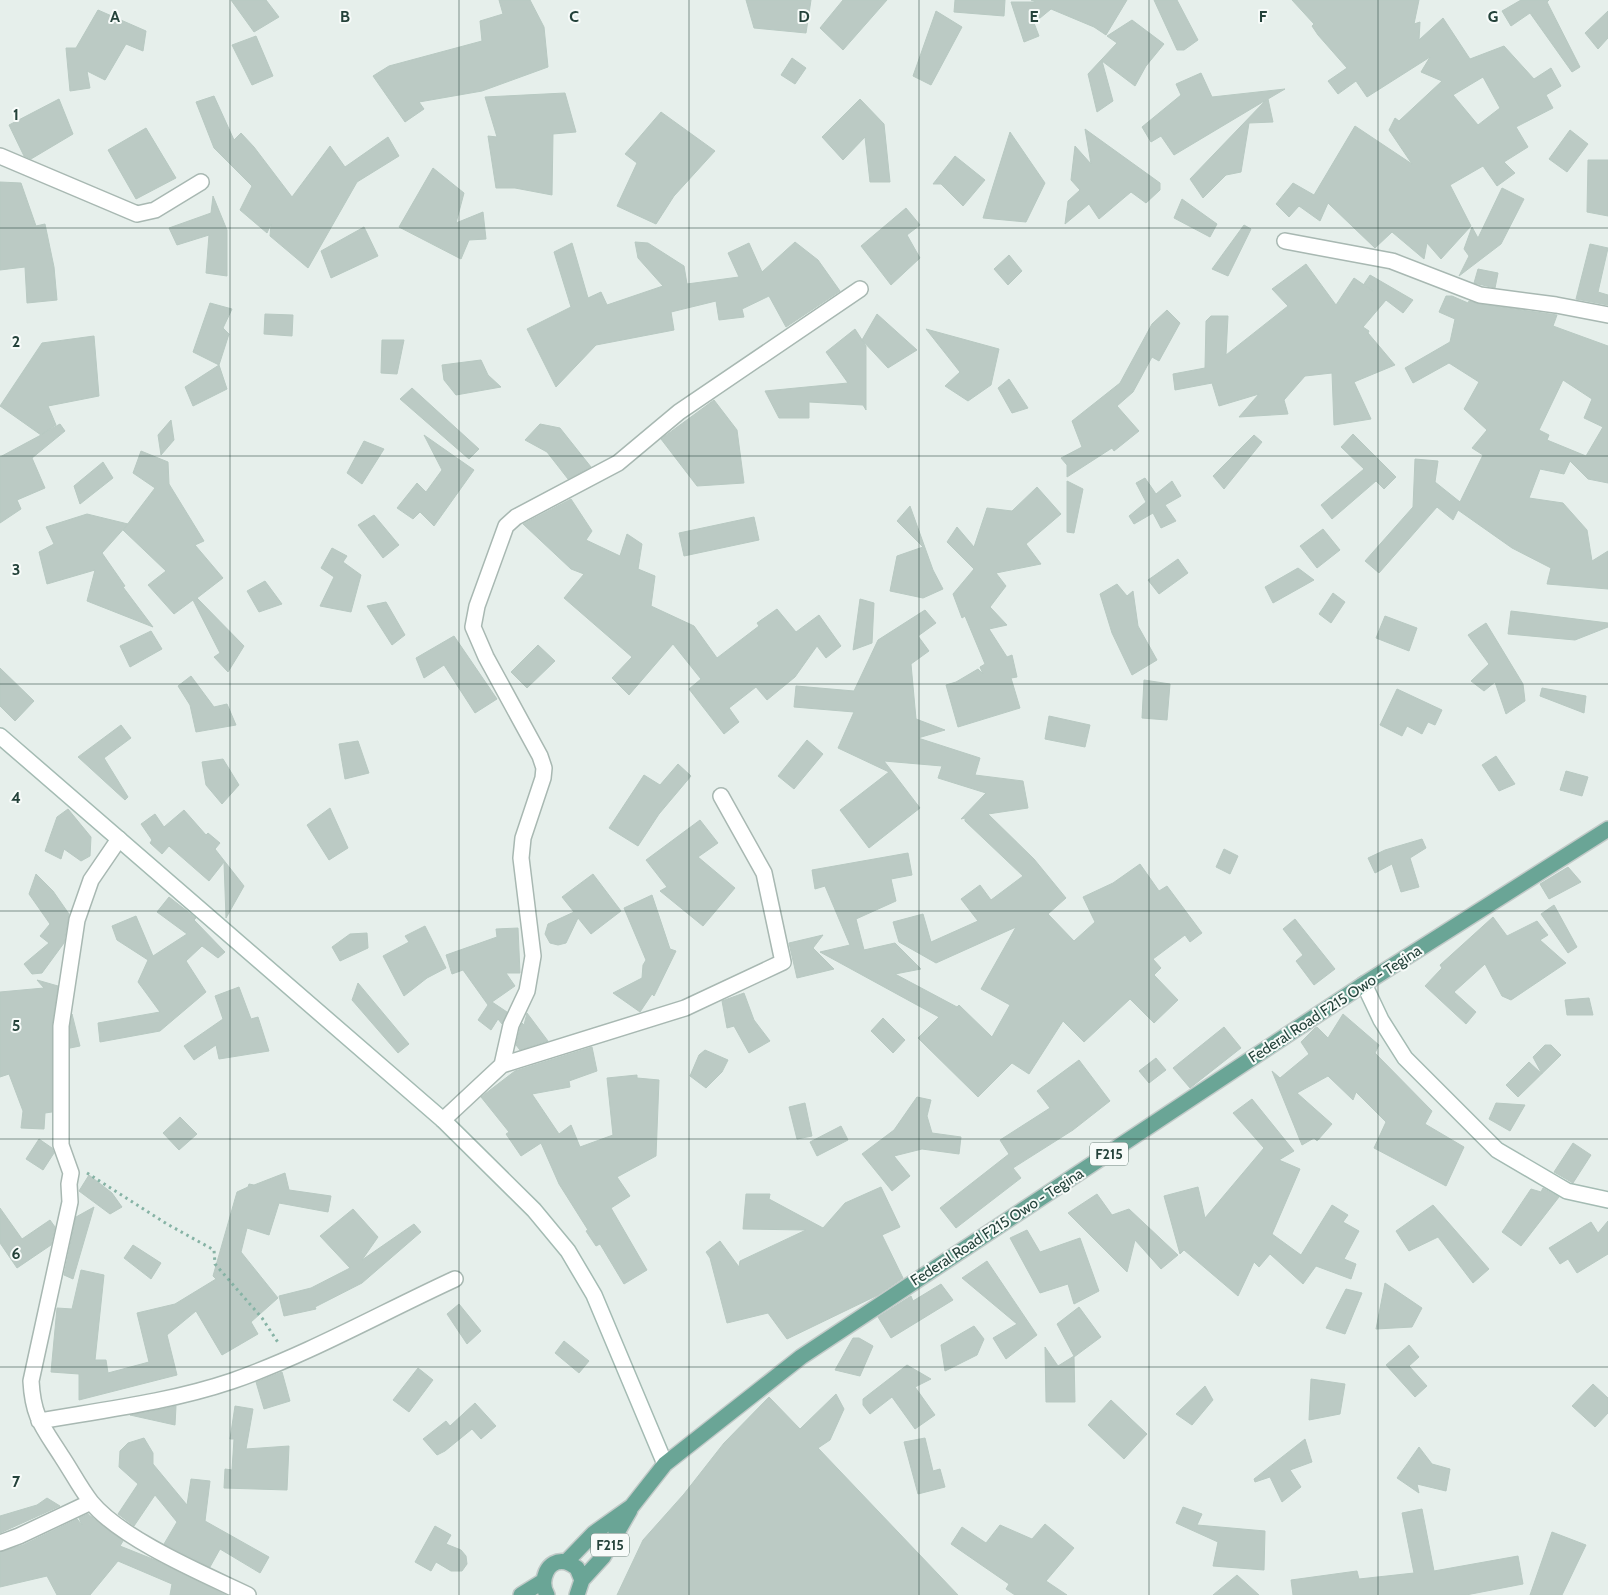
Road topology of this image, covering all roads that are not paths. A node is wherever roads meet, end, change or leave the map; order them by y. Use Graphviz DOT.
graph roads {
  1 [pos="0,156"];
  2 [pos="201,182"];
  3 [pos="1285,241"];
  4 [pos="860,288"];
  5 [pos="1608,315"];
  6 [pos="0,736"];
  7 [pos="721,796"];
  8 [pos="1608,829"];
  9 [pos="119,839"];
  10 [pos="1364,984"];
  11 [pos="502,1065"];
  12 [pos="442,1120"];
  13 [pos="1608,1200"];
  14 [pos="455,1279"];
  15 [pos="39,1421"];
  16 [pos="665,1464"];
  17 [pos="91,1502"];
  18 [pos="632,1506"];
  19 [pos="0,1543"];
  20 [pos="566,1562"];
  21 [pos="582,1580"];
  22 [pos="545,1588"];
  23 [pos="248,1595"];
  24 [pos="521,1595"];
  25 [pos="577,1595"];
  1 -- 2 [label="street"];
  3 -- 5 [label="street"];
  4 -- 11 [label="street"];
  6 -- 9 [label="street"];
  7 -- 11 [label="street"];
  8 -- 10 [label="main road, Federal Road F215 Owo - Tegina / F215"];
  9 -- 12 [label="street"];
  9 -- 15 [label="street"];
  10 -- 13 [label="street"];
  10 -- 16 [label="main road, Federal Road F215 Owo - Tegina / F215"];
  11 -- 12 [label="street"];
  12 -- 16 [label="street"];
  14 -- 15 [label="street"];
  15 -- 17 [label="street"];
  16 -- 18 [label="main road, Federal Road F215 Owo - Tegina / F215"];
  17 -- 19 [label="street"];
  17 -- 23 [label="street"];
  18 -- 20 [label="main road, Federal Road F215 Owo - Tegina / F215"];
  18 -- 21 [label="main road, F215"];
  20 -- 21 [label="main road, F215"];
  20 -- 22 [label="main road, Federal Road F215 Owo - Tegina / F215"];
  21 -- 25 [label="main road, F215"];
  22 -- 24 [label="main road, F215"];
}
